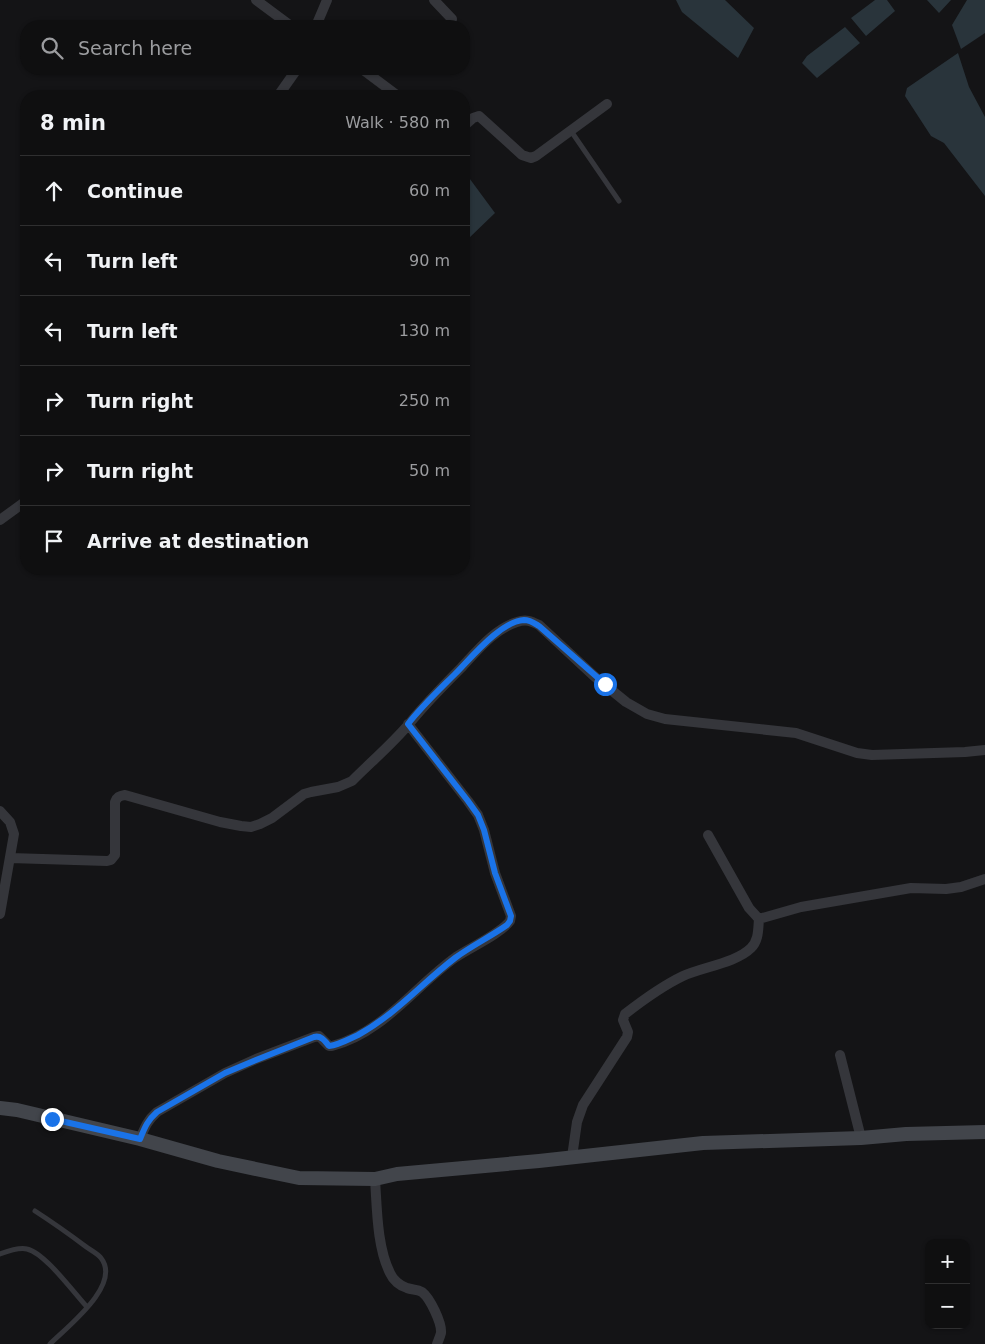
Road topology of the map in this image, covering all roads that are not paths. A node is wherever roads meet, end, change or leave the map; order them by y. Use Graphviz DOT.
graph roads {
  1 [pos="256,0"];
  2 [pos="327,0"];
  3 [pos="434,0"];
  4 [pos="452,19"];
  5 [pos="283,20"];
  6 [pos="319,20"];
  7 [pos="293,75"];
  8 [pos="370,75"];
  9 [pos="282,90"];
  10 [pos="390,90"];
  11 [pos="607,104"];
  12 [pos="470,121"];
  13 [pos="571,131"];
  14 [pos="619,201"];
  15 [pos="20,505"];
  16 [pos="0,520"];
  17 [pos="408,724"];
  18 [pos="985,750"];
  19 [pos="0,812"];
  20 [pos="708,834"];
  21 [pos="10,858"];
  22 [pos="985,879"];
  23 [pos="0,914"];
  24 [pos="760,919"];
  25 [pos="840,1055"];
  26 [pos="0,1108"];
  27 [pos="985,1132"];
  28 [pos="860,1138"];
  29 [pos="140,1139"];
  30 [pos="572,1157"];
  31 [pos="375,1179"];
  32 [pos="35,1211"];
  33 [pos="0,1254"];
  34 [pos="87,1307"];
  35 [pos="50,1344"];
  36 [pos="437,1344"];
  1 -- 5 [label="street"];
  2 -- 6 [label="street"];
  3 -- 4 [label="street"];
  7 -- 9 [label="street"];
  8 -- 10 [label="street"];
  11 -- 13 [label="street"];
  12 -- 13 [label="street"];
  13 -- 14 [label="lane"];
  15 -- 16 [label="street"];
  17 -- 18 [label="street"];
  17 -- 21 [label="street"];
  17 -- 29 [label="street"];
  19 -- 21 [label="street"];
  20 -- 24 [label="street"];
  21 -- 23 [label="street"];
  22 -- 24 [label="street"];
  24 -- 30 [label="street"];
  25 -- 28 [label="street"];
  26 -- 29 [label="street"];
  27 -- 28 [label="street"];
  28 -- 30 [label="street"];
  29 -- 31 [label="street"];
  30 -- 31 [label="street"];
  31 -- 36 [label="street"];
  32 -- 34 [label="lane"];
  33 -- 34 [label="lane"];
  34 -- 35 [label="lane"];
}
